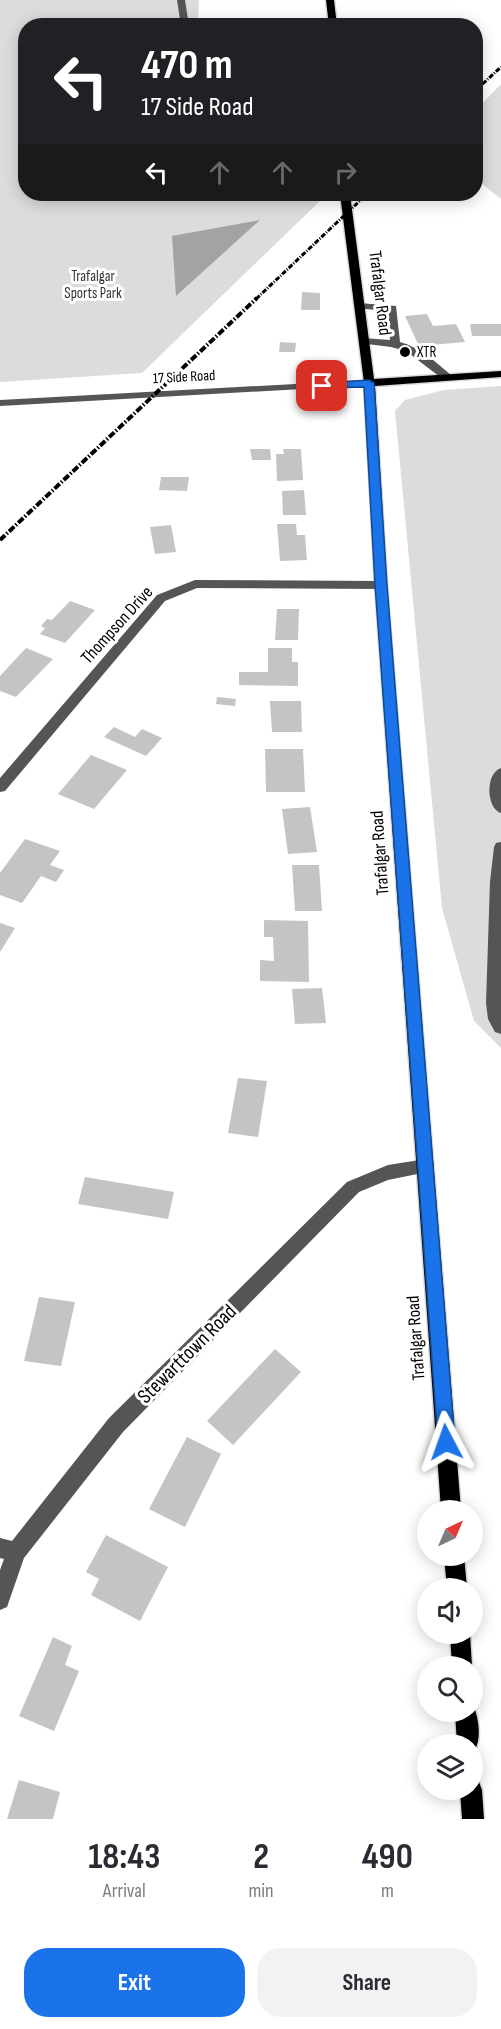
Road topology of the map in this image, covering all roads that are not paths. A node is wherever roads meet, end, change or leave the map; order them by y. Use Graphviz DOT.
graph roads {
  1 [pos="181,0"];
  2 [pos="330,0"];
  3 [pos="184,18"];
  4 [pos="332,18"];
  5 [pos="346,201"];
  6 [pos="359,306"];
  7 [pos="363,341"];
  8 [pos="395,342"];
  9 [pos="501,374"];
  10 [pos="448,378"];
  11 [pos="369,383"];
  12 [pos="0,403"];
  13 [pos="381,585"];
  14 [pos="501,772"];
  15 [pos="0,788"];
  16 [pos="501,808"];
  17 [pos="501,847"];
  18 [pos="501,1027"];
  19 [pos="426,1166"];
  20 [pos="450,1500"];
  21 [pos="8,1550"];
  22 [pos="0,1600"];
  23 [pos="472,1800"];
  24 [pos="473,1819"];
  1 -- 3 [label="street"];
  2 -- 4 [label="main road"];
  5 -- 6 [label="main road, Trafalgar Road"];
  6 -- 7 [label="main road, Trafalgar Road"];
  6 -- 8 [label="street"];
  7 -- 8 [label="street"];
  7 -- 11 [label="main road, Trafalgar Road"];
  8 -- 10 [label="street"];
  9 -- 10 [label="main road"];
  10 -- 11 [label="main road"];
  11 -- 12 [label="street, 17 Side Road"];
  11 -- 13 [label="main road, Trafalgar Road"];
  13 -- 15 [label="street, Thompson Drive"];
  13 -- 19 [label="main road, Trafalgar Road"];
  14 -- 16 [label="street"];
  17 -- 18 [label="street"];
  19 -- 20 [label="main road, Trafalgar Road"];
  19 -- 21 [label="street, Stewarttown Road"];
  21 -- 22 [label="street, Stewarttown Road"];
  23 -- 24 [label="main road"];
}
